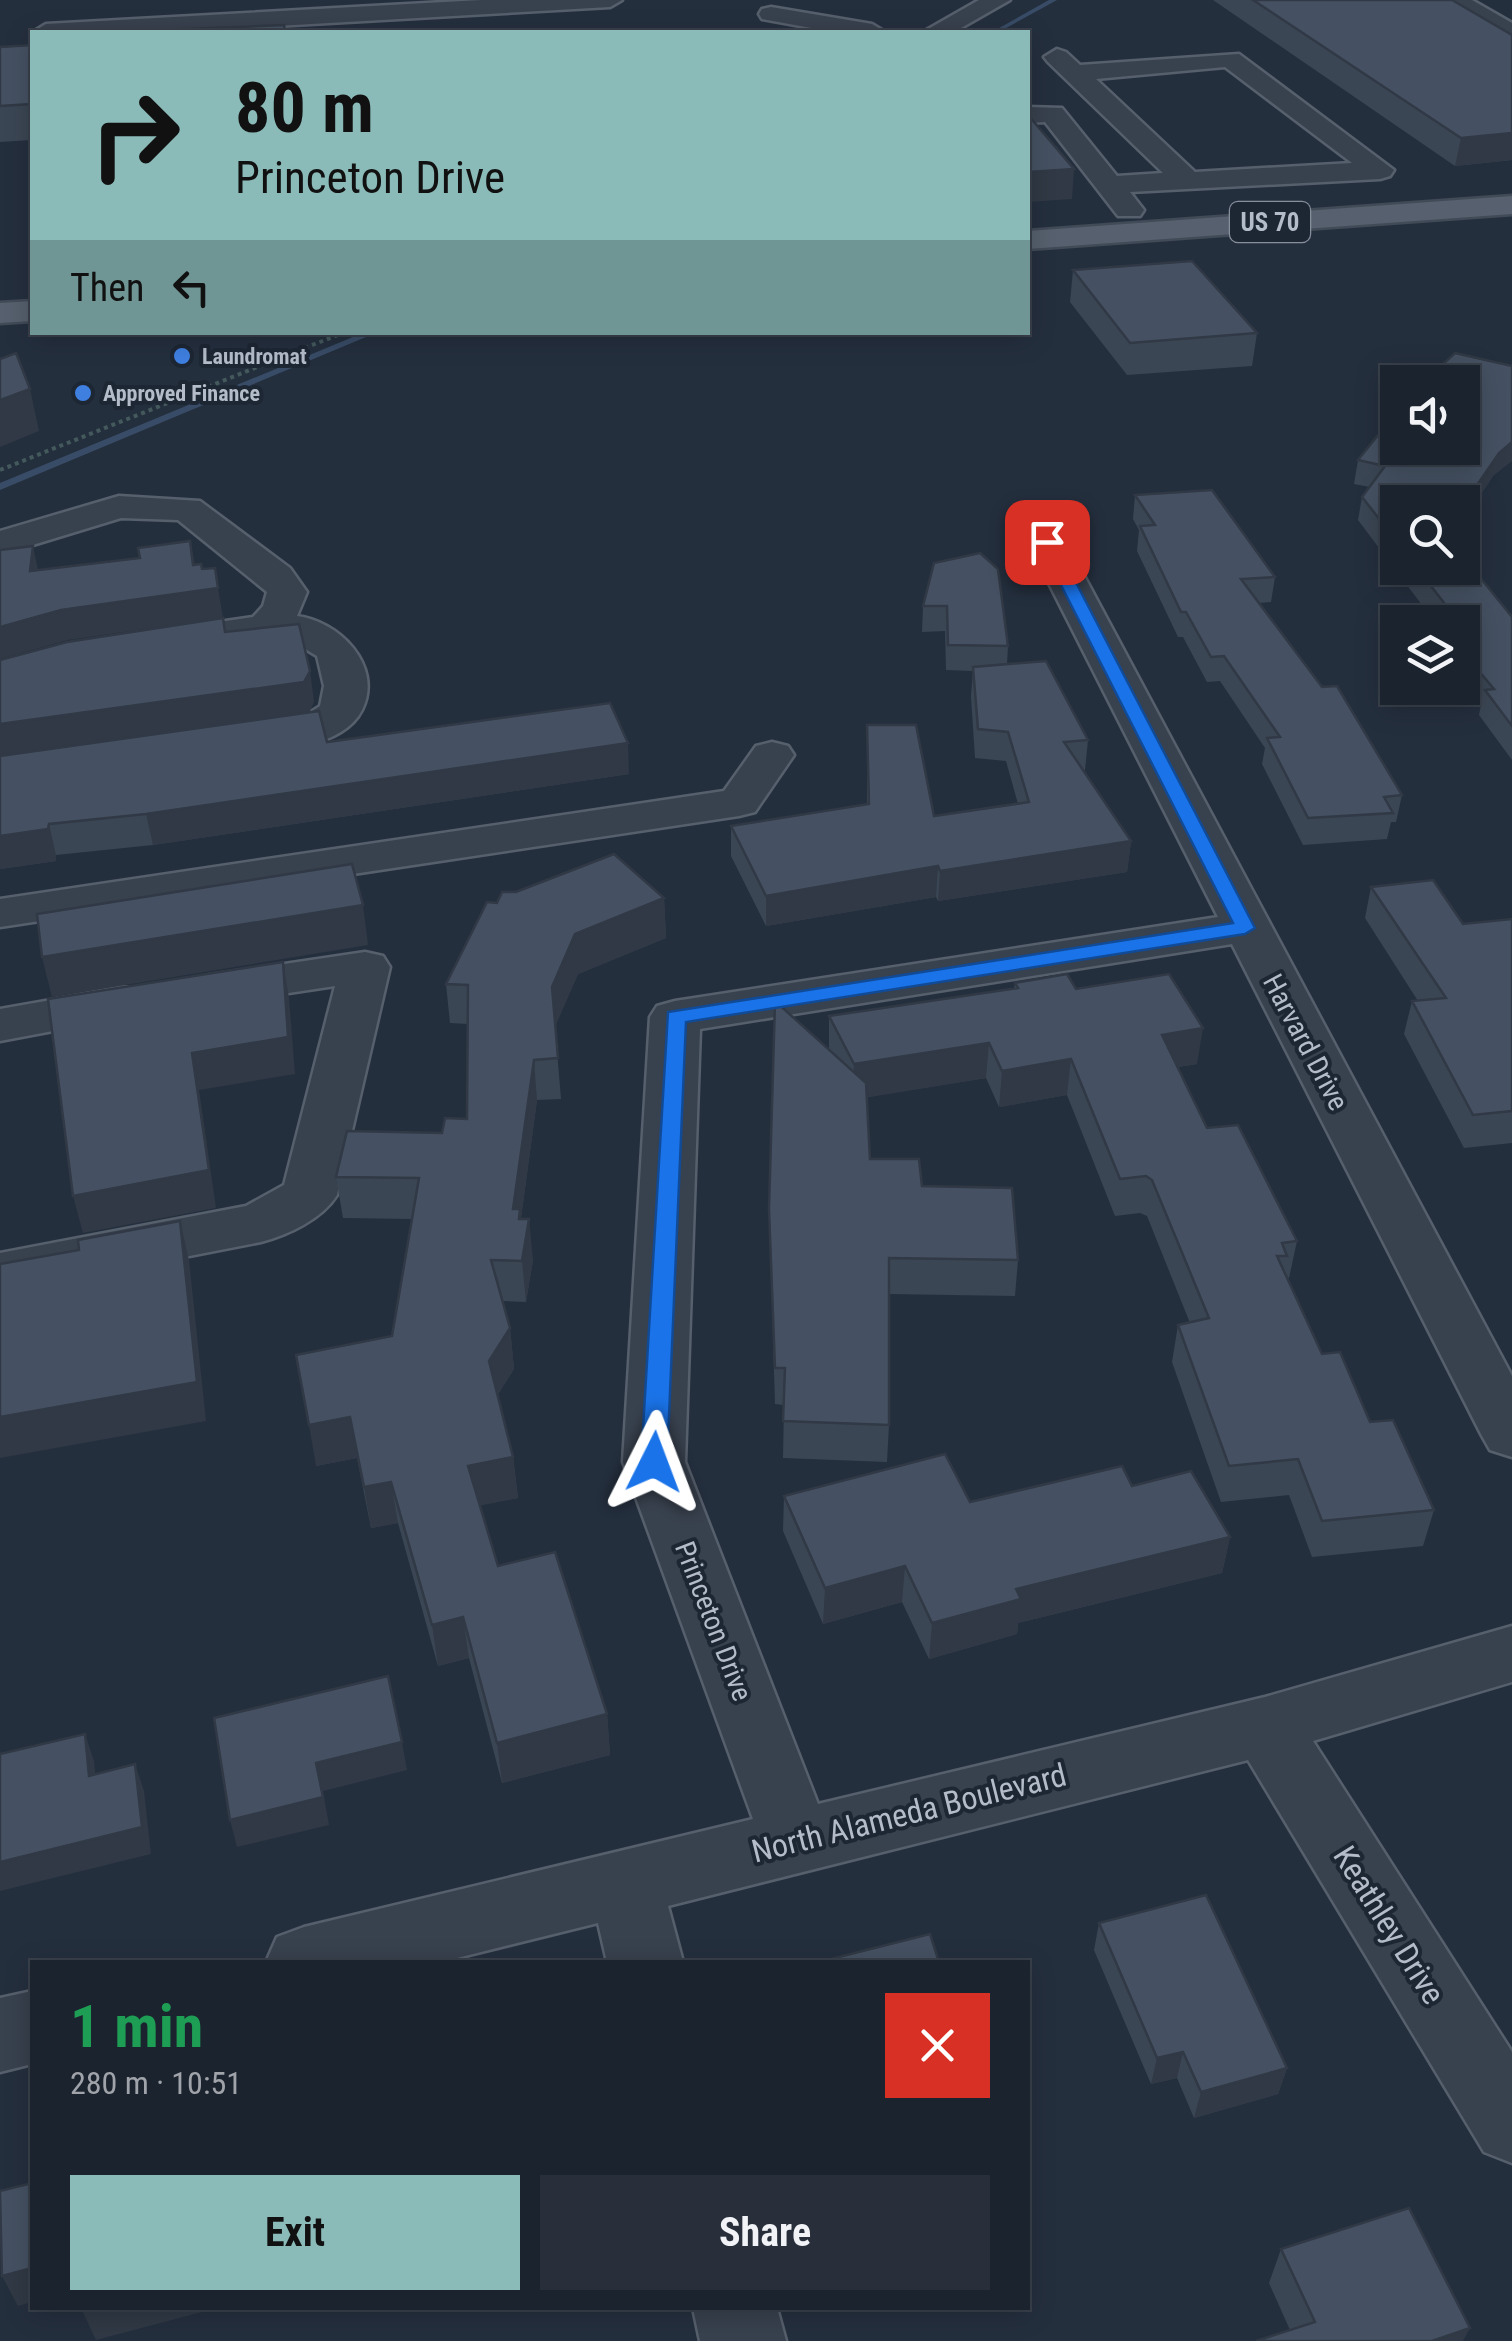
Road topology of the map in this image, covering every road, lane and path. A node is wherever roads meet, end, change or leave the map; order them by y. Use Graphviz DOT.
graph roads {
  1 [pos="610,0"];
  2 [pos="998,0"];
  3 [pos="1455,0"];
  4 [pos="769,7"];
  5 [pos="746,26"];
  6 [pos="81,30"];
  7 [pos="864,30"];
  8 [pos="940,30"];
  9 [pos="1512,34"];
  10 [pos="1079,38"];
  11 [pos="1053,54"];
  12 [pos="1030,67"];
  13 [pos="1078,74"];
  14 [pos="1040,114"];
  15 [pos="1046,154"];
  16 [pos="1105,180"];
  17 [pos="1189,182"];
  18 [pos="1512,183"];
  19 [pos="1512,205"];
  20 [pos="1128,210"];
  21 [pos="1030,217"];
  22 [pos="1030,240"];
  23 [pos="30,286"];
  24 [pos="0,288"];
  25 [pos="30,311"];
  26 [pos="0,313"];
  27 [pos="337,335"];
  28 [pos="0,470"];
  29 [pos="1047,542"];
  30 [pos="0,544"];
  31 [pos="266,626"];
  32 [pos="128,647"];
  33 [pos="212,743"];
  34 [pos="772,755"];
  35 [pos="0,913"];
  36 [pos="1245,928"];
  37 [pos="0,1024"];
  38 [pos="0,1273"];
  39 [pos="1512,1434"];
  40 [pos="1512,1654"];
  41 [pos="1265,1726"];
  42 [pos="796,1839"];
  43 [pos="625,1886"];
  44 [pos="312,1960"];
  45 [pos="644,1960"];
  46 [pos="30,2028"];
  47 [pos="0,2035"];
  48 [pos="1512,2124"];
  49 [pos="735,2310"];
  50 [pos="743,2341"];
  1 -- 6 [label="street"];
  2 -- 8 [label="street"];
  3 -- 9 [label="street"];
  4 -- 5 [label="street"];
  4 -- 7 [label="street"];
  10 -- 11 [label="street"];
  11 -- 12 [label="street"];
  11 -- 13 [label="street"];
  13 -- 17 [label="street"];
  13 -- 17 [label="street"];
  14 -- 16 [label="street"];
  15 -- 16 [label="street"];
  16 -- 17 [label="street"];
  16 -- 20 [label="street"];
  18 -- 20 [label="main road, US 70"];
  19 -- 22 [label="main road, US 70"];
  20 -- 21 [label="main road, US 70"];
  23 -- 24 [label="main road"];
  25 -- 26 [label="main road"];
  27 -- 28 [label="path"];
  29 -- 36 [label="street, Harvard Drive"];
  30 -- 31 [label="street"];
  31 -- 32 [label="street"];
  31 -- 33 [label="street"];
  34 -- 35 [label="street"];
  36 -- 39 [label="street, Harvard Drive"];
  36 -- 42 [label="street, Princeton Drive"];
  37 -- 38 [label="street"];
  40 -- 41 [label="street, North Alameda Boulevard"];
  41 -- 42 [label="street, North Alameda Boulevard"];
  41 -- 48 [label="street, Keathley Drive"];
  42 -- 43 [label="street, North Alameda Boulevard"];
  43 -- 44 [label="street, North Alameda Boulevard"];
  43 -- 45 [label="street"];
  46 -- 47 [label="street"];
  49 -- 50 [label="street"];
}
